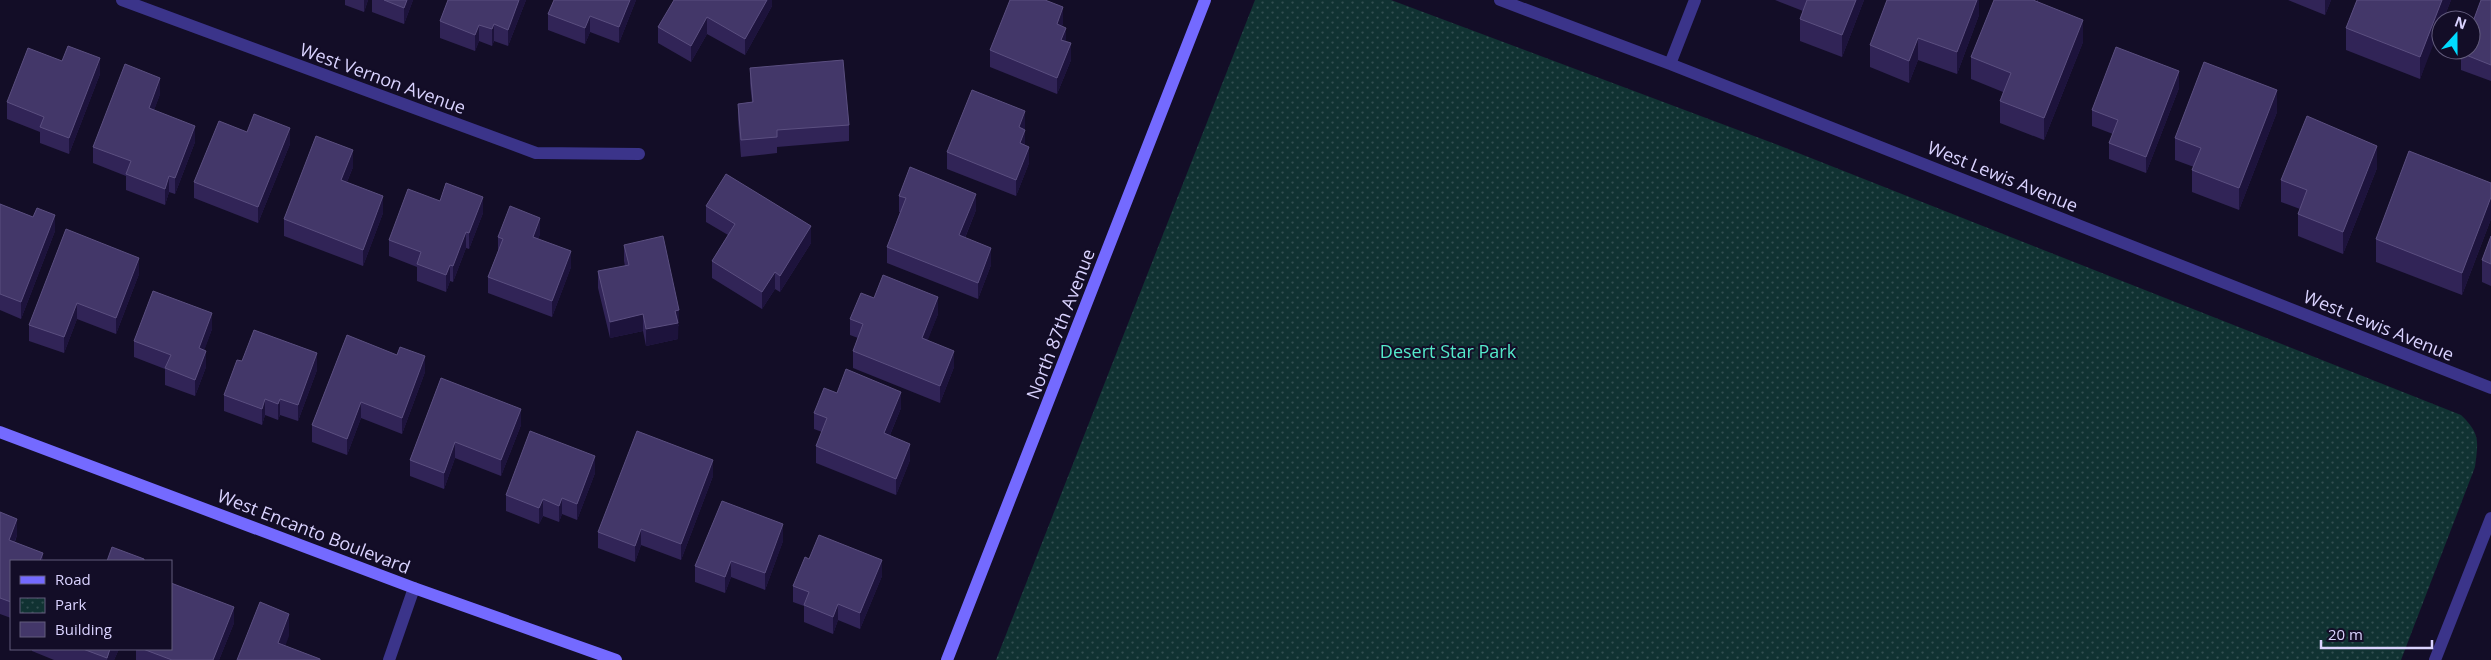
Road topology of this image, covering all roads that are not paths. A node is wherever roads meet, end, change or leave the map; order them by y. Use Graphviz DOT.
graph roads {
  1 [pos="122,0"];
  2 [pos="1205,0"];
  3 [pos="1500,0"];
  4 [pos="1695,0"];
  5 [pos="1670,64"];
  6 [pos="639,154"];
  7 [pos="2491,388"];
  8 [pos="0,432"];
  9 [pos="2491,518"];
  10 [pos="414,588"];
  11 [pos="389,660"];
  12 [pos="616,660"];
  13 [pos="948,660"];
  14 [pos="2436,660"];
  1 -- 6 [label="street, West Vernon Avenue"];
  2 -- 13 [label="street, North 87th Avenue"];
  3 -- 5 [label="street, West Lewis Avenue"];
  4 -- 5 [label="street"];
  5 -- 7 [label="street, West Lewis Avenue"];
  8 -- 10 [label="street, West Encanto Boulevard"];
  9 -- 14 [label="street"];
  10 -- 11 [label="street"];
  10 -- 12 [label="street, West Encanto Boulevard"];
}
